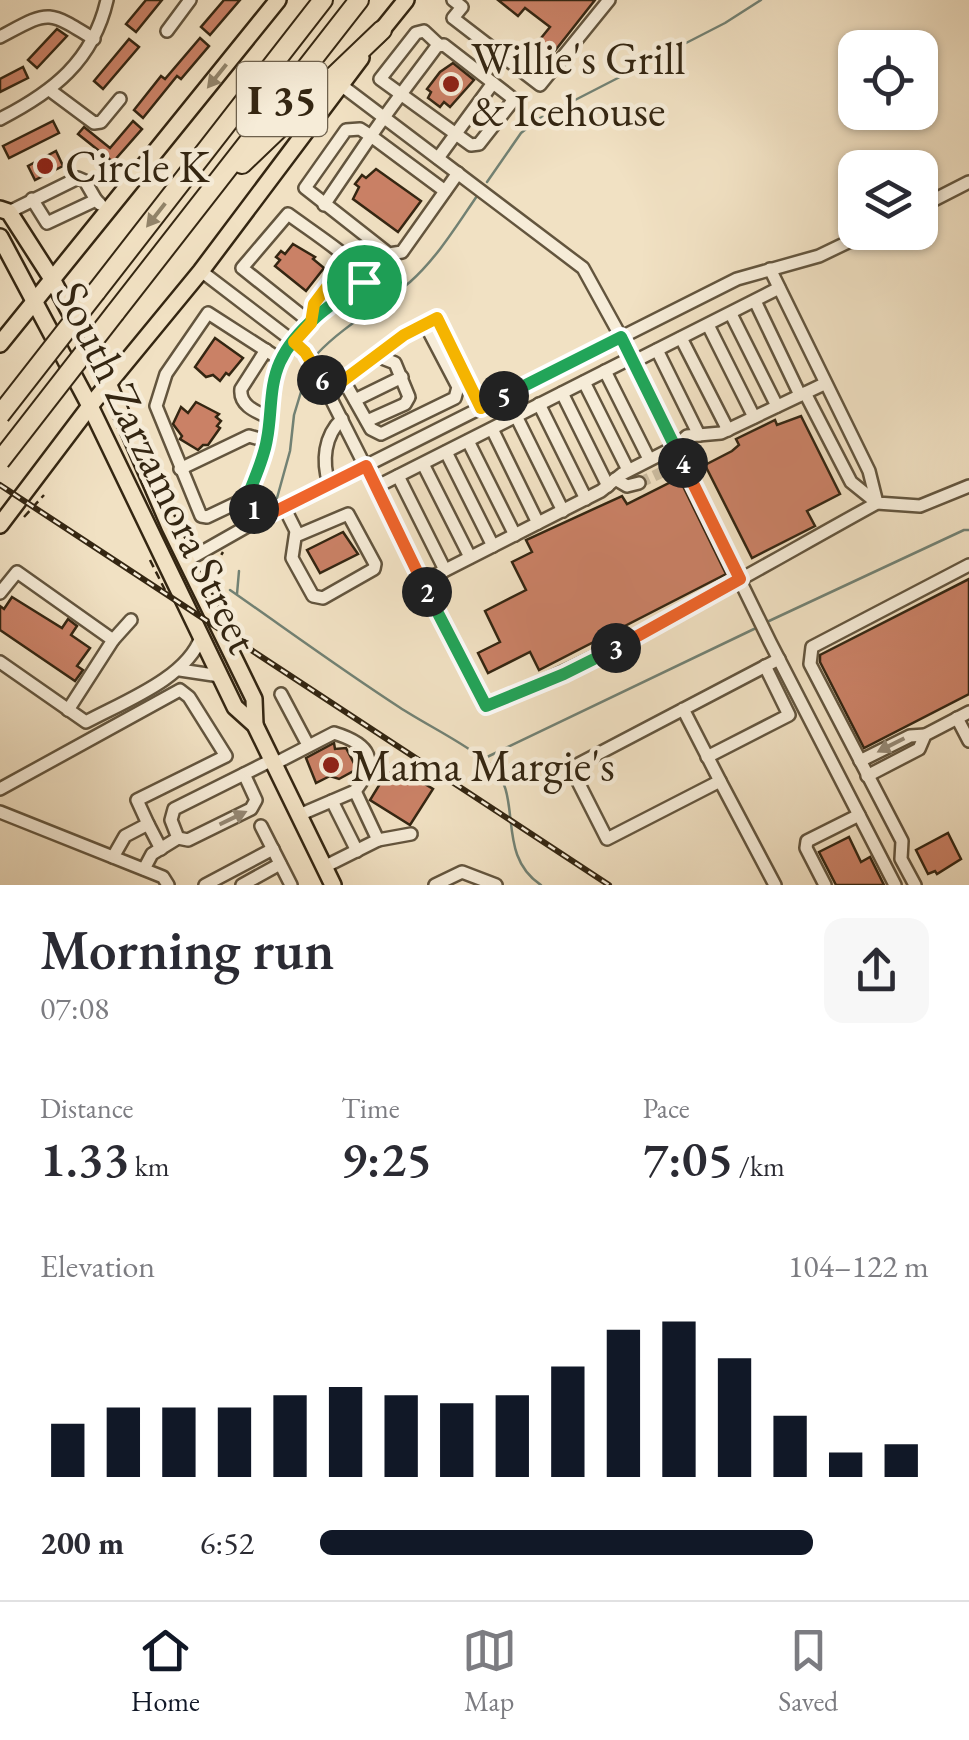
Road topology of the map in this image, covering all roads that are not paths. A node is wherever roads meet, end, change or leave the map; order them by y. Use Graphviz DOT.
graph roads {
  1 [pos="107,0"];
  2 [pos="190,0"];
  3 [pos="278,0"];
  4 [pos="323,0"];
  5 [pos="359,0"];
  6 [pos="406,0"];
  7 [pos="609,0"];
  8 [pos="461,2"];
  9 [pos="382,30"];
  10 [pos="167,31"];
  11 [pos="0,37"];
  12 [pos="94,39"];
  13 [pos="438,45"];
  14 [pos="493,82"];
  15 [pos="341,85"];
  16 [pos="50,90"];
  17 [pos="400,96"];
  18 [pos="120,99"];
  19 [pos="384,117"];
  20 [pos="0,119"];
  21 [pos="454,133"];
  22 [pos="371,136"];
  23 [pos="438,158"];
  24 [pos="458,173"];
  25 [pos="969,182"];
  26 [pos="445,191"];
  27 [pos="938,197"];
  28 [pos="205,198"];
  29 [pos="32,199"];
  30 [pos="102,205"];
  31 [pos="324,205"];
  32 [pos="4,210"];
  33 [pos="0,238"];
  34 [pos="28,240"];
  35 [pos="838,247"];
  36 [pos="73,252"];
  37 [pos="348,259"];
  38 [pos="770,269"];
  39 [pos="201,271"];
  40 [pos="52,279"];
  41 [pos="779,288"];
  42 [pos="34,301"];
  43 [pos="755,302"];
  44 [pos="730,314"];
  45 [pos="311,323"];
  46 [pos="425,324"];
  47 [pos="708,325"];
  48 [pos="621,337"];
  49 [pos="681,338"];
  50 [pos="294,342"];
  51 [pos="0,344"];
  52 [pos="266,350"];
  53 [pos="657,350"];
  54 [pos="377,356"];
  55 [pos="281,360"];
  56 [pos="632,360"];
  57 [pos="605,371"];
  58 [pos="402,376"];
  59 [pos="344,381"];
  60 [pos="584,382"];
  61 [pos="108,384"];
  62 [pos="824,384"];
  63 [pos="328,392"];
  64 [pos="562,393"];
  65 [pos="802,394"];
  66 [pos="355,400"];
  67 [pos="539,404"];
  68 [pos="90,406"];
  69 [pos="777,406"];
  70 [pos="481,408"];
  71 [pos="0,415"];
  72 [pos="516,416"];
  73 [pos="754,417"];
  74 [pos="270,418"];
  75 [pos="342,419"];
  76 [pos="366,422"];
  77 [pos="492,429"];
  78 [pos="728,430"];
  79 [pos="699,435"];
  80 [pos="106,440"];
  81 [pos="267,441"];
  82 [pos="468,441"];
  83 [pos="674,447"];
  84 [pos="58,448"];
  85 [pos="446,452"];
  86 [pos="0,460"];
  87 [pos="650,460"];
  88 [pos="423,464"];
  89 [pos="366,466"];
  90 [pos="180,469"];
  91 [pos="628,470"];
  92 [pos="398,476"];
  93 [pos="611,482"];
  94 [pos="329,484"];
  95 [pos="639,484"];
  96 [pos="969,486"];
  97 [pos="376,488"];
  98 [pos="247,498"];
  99 [pos="586,499"];
  100 [pos="877,503"];
  101 [pos="284,507"];
  102 [pos="563,510"];
  103 [pos="260,519"];
  104 [pos="538,523"];
  105 [pos="0,526"];
  106 [pos="516,534"];
  107 [pos="296,536"];
  108 [pos="492,546"];
  109 [pos="470,557"];
  110 [pos="186,561"];
  111 [pos="969,566"];
  112 [pos="445,570"];
  113 [pos="740,579"];
  114 [pos="422,582"];
  115 [pos="0,594"];
  116 [pos="132,620"];
  117 [pos="201,637"];
  118 [pos="113,640"];
  119 [pos="779,659"];
  120 [pos="0,662"];
  121 [pos="765,666"];
  122 [pos="180,670"];
  123 [pos="220,676"];
  124 [pos="281,694"];
  125 [pos="683,709"];
  126 [pos="68,710"];
  127 [pos="963,715"];
  128 [pos="88,721"];
  129 [pos="255,725"];
  130 [pos="96,734"];
  131 [pos="924,735"];
  132 [pos="969,742"];
  133 [pos="308,745"];
  134 [pos="226,756"];
  135 [pos="707,757"];
  136 [pos="860,761"];
  137 [pos="273,762"];
  138 [pos="240,776"];
  139 [pos="867,776"];
  140 [pos="720,781"];
  141 [pos="0,789"];
  142 [pos="355,791"];
  143 [pos="332,800"];
  144 [pos="0,812"];
  145 [pos="298,815"];
  146 [pos="859,816"];
  147 [pos="148,824"];
  148 [pos="261,826"];
  149 [pos="411,834"];
  150 [pos="178,838"];
  151 [pos="378,840"];
  152 [pos="273,849"];
  153 [pos="160,850"];
  154 [pos="357,851"];
  155 [pos="112,857"];
  156 [pos="280,864"];
  157 [pos="324,867"];
  158 [pos="144,869"];
  159 [pos="168,885"];
  160 [pos="205,885"];
  161 [pos="242,885"];
  162 [pos="291,885"];
  163 [pos="333,885"];
  164 [pos="435,885"];
  165 [pos="496,885"];
  166 [pos="776,885"];
  167 [pos="826,885"];
  168 [pos="894,885"];
  169 [pos="915,885"];
  1 -- 12 [label="street"];
  2 -- 10 [label="street"];
  3 -- 30 [label="main road, one-way"];
  4 -- 71 [label="highway, I 35, one-way, bridge"];
  5 -- 28 [label="highway, I 35"];
  6 -- 9 [label="main road"];
  7 -- 8 [label="street"];
  9 -- 15 [label="main road"];
  9 -- 28 [label="highway"];
  11 -- 12 [label="street"];
  12 -- 16 [label="street"];
  13 -- 14 [label="street"];
  13 -- 17 [label="street"];
  13 -- 17 [label="street"];
  14 -- 21 [label="street"];
  14 -- 21 [label="street"];
  15 -- 19 [label="street"];
  15 -- 39 [label="main road"];
  16 -- 18 [label="street"];
  16 -- 20 [label="street"];
  17 -- 19 [label="street"];
  17 -- 21 [label="street"];
  19 -- 22 [label="street"];
  19 -- 23 [label="street"];
  21 -- 23 [label="street"];
  22 -- 26 [label="street"];
  22 -- 31 [label="street"];
  22 -- 31 [label="street"];
  23 -- 24 [label="street"];
  24 -- 26 [label="street"];
  24 -- 48 [label="street"];
  25 -- 27 [label="street"];
  26 -- 31 [label="street"];
  28 -- 86 [label="highway, I 35, bridge"];
  29 -- 30 [label="street"];
  29 -- 30 [label="street"];
  29 -- 32 [label="street"];
  30 -- 36 [label="main road"];
  32 -- 34 [label="main road, South Zarzamora Street"];
  33 -- 42 [label="main road, South Zarzamora Street"];
  34 -- 36 [label="main road"];
  34 -- 40 [label="main road, South Zarzamora Street"];
  35 -- 38 [label="street"];
  36 -- 40 [label="main road"];
  37 -- 45 [label="street"];
  37 -- 45 [label="street"];
  37 -- 45 [label="street"];
  38 -- 41 [label="street"];
  38 -- 48 [label="street"];
  39 -- 50 [label="street"];
  39 -- 61 [label="main road"];
  40 -- 42 [label="main road"];
  40 -- 61 [label="main road, South Zarzamora Street"];
  41 -- 43 [label="street"];
  41 -- 62 [label="street"];
  42 -- 51 [label="main road"];
  42 -- 68 [label="main road, South Zarzamora Street"];
  43 -- 44 [label="street"];
  43 -- 65 [label="street"];
  44 -- 47 [label="street"];
  44 -- 69 [label="street"];
  45 -- 50 [label="street"];
  46 -- 54 [label="street"];
  46 -- 70 [label="street"];
  46 -- 76 [label="street"];
  47 -- 49 [label="street"];
  47 -- 73 [label="street"];
  48 -- 56 [label="street"];
  48 -- 70 [label="street"];
  49 -- 53 [label="street"];
  49 -- 78 [label="street"];
  50 -- 55 [label="street"];
  50 -- 63 [label="street"];
  52 -- 55 [label="street"];
  52 -- 74 [label="street"];
  52 -- 90 [label="street"];
  53 -- 56 [label="street"];
  53 -- 79 [label="street"];
  54 -- 58 [label="street"];
  54 -- 59 [label="street"];
  55 -- 74 [label="street"];
  56 -- 57 [label="street"];
  56 -- 83 [label="street"];
  57 -- 60 [label="street"];
  57 -- 87 [label="street"];
  58 -- 66 [label="street"];
  58 -- 76 [label="street"];
  59 -- 63 [label="street"];
  59 -- 66 [label="street"];
  60 -- 64 [label="street"];
  60 -- 91 [label="street"];
  61 -- 68 [label="main road"];
  61 -- 110 [label="main road, South Zarzamora Street"];
  62 -- 65 [label="street"];
  62 -- 100 [label="street"];
  63 -- 75 [label="street"];
  64 -- 67 [label="street"];
  64 -- 93 [label="street"];
  65 -- 69 [label="street"];
  65 -- 100 [label="street"];
  66 -- 76 [label="street"];
  67 -- 72 [label="street"];
  67 -- 99 [label="street"];
  68 -- 80 [label="main road, South Zarzamora Street"];
  68 -- 84 [label="main road"];
  69 -- 73 [label="street"];
  70 -- 89 [label="street"];
  72 -- 77 [label="street"];
  72 -- 102 [label="street"];
  73 -- 78 [label="street"];
  74 -- 81 [label="street"];
  75 -- 89 [label="street"];
  75 -- 94 [label="street"];
  77 -- 82 [label="street"];
  77 -- 104 [label="street"];
  78 -- 79 [label="street"];
  79 -- 83 [label="street"];
  80 -- 84 [label="main road"];
  80 -- 117 [label="main road, South Zarzamora Street"];
  81 -- 90 [label="street"];
  81 -- 98 [label="street"];
  82 -- 85 [label="street"];
  82 -- 106 [label="street"];
  83 -- 87 [label="street"];
  83 -- 113 [label="street"];
  84 -- 105 [label="main road"];
  85 -- 88 [label="street"];
  85 -- 108 [label="street"];
  87 -- 91 [label="street"];
  88 -- 92 [label="street"];
  88 -- 109 [label="street"];
  89 -- 94 [label="street"];
  89 -- 97 [label="street"];
  90 -- 98 [label="street"];
  91 -- 93 [label="street"];
  92 -- 97 [label="street"];
  92 -- 112 [label="street"];
  93 -- 95 [label="street"];
  93 -- 99 [label="street"];
  94 -- 101 [label="street"];
  96 -- 100 [label="street"];
  97 -- 114 [label="street"];
  98 -- 103 [label="street"];
  99 -- 102 [label="street"];
  100 -- 113 [label="street"];
  101 -- 103 [label="street"];
  101 -- 107 [label="street"];
  102 -- 104 [label="street"];
  103 -- 110 [label="street"];
  104 -- 106 [label="street"];
  106 -- 108 [label="street"];
  107 -- 107 [label="street"];
  108 -- 109 [label="street"];
  109 -- 112 [label="street"];
  110 -- 129 [label="main road, South Zarzamora Street"];
  111 -- 136 [label="street"];
  112 -- 114 [label="street"];
  113 -- 114 [label="street"];
  113 -- 119 [label="street"];
  115 -- 118 [label="street"];
  116 -- 118 [label="street"];
  117 -- 122 [label="street"];
  117 -- 123 [label="main road, South Zarzamora Street"];
  118 -- 126 [label="street"];
  119 -- 121 [label="street"];
  119 -- 146 [label="street"];
  120 -- 126 [label="street"];
  121 -- 125 [label="street"];
  121 -- 135 [label="street"];
  122 -- 123 [label="street"];
  122 -- 128 [label="street"];
  123 -- 129 [label="main road, South Zarzamora Street"];
  124 -- 133 [label="street"];
  125 -- 135 [label="street"];
  125 -- 140 [label="street"];
  126 -- 128 [label="street"];
  127 -- 131 [label="street"];
  127 -- 132 [label="street"];
  128 -- 130 [label="street"];
  129 -- 137 [label="main road, South Zarzamora Street"];
  130 -- 134 [label="street"];
  130 -- 141 [label="street"];
  131 -- 136 [label="street, one-way"];
  131 -- 139 [label="street"];
  133 -- 137 [label="street"];
  133 -- 142 [label="street"];
  134 -- 138 [label="street"];
  134 -- 147 [label="street"];
  135 -- 140 [label="street"];
  136 -- 139 [label="street"];
  137 -- 138 [label="street"];
  137 -- 145 [label="main road, South Zarzamora Street"];
  138 -- 150 [label="street"];
  150 -- 138 [label="street, one-way"];
  139 -- 169 [label="street"];
  140 -- 166 [label="street"];
  142 -- 143 [label="street"];
  142 -- 151 [label="street"];
  143 -- 145 [label="street"];
  143 -- 154 [label="street"];
  144 -- 155 [label="street"];
  145 -- 157 [label="main road, South Zarzamora Street"];
  146 -- 167 [label="street"];
  146 -- 168 [label="street"];
  147 -- 153 [label="street"];
  147 -- 155 [label="street"];
  148 -- 152 [label="street"];
  149 -- 151 [label="street"];
  150 -- 153 [label="street"];
  151 -- 154 [label="street"];
  152 -- 156 [label="street"];
  152 -- 160 [label="street"];
  153 -- 158 [label="street"];
  154 -- 157 [label="street"];
  155 -- 158 [label="street"];
  156 -- 161 [label="street"];
  156 -- 162 [label="street"];
  157 -- 163 [label="main road, South Zarzamora Street"];
  158 -- 159 [label="street"];
  164 -- 165 [label="street"];
}
